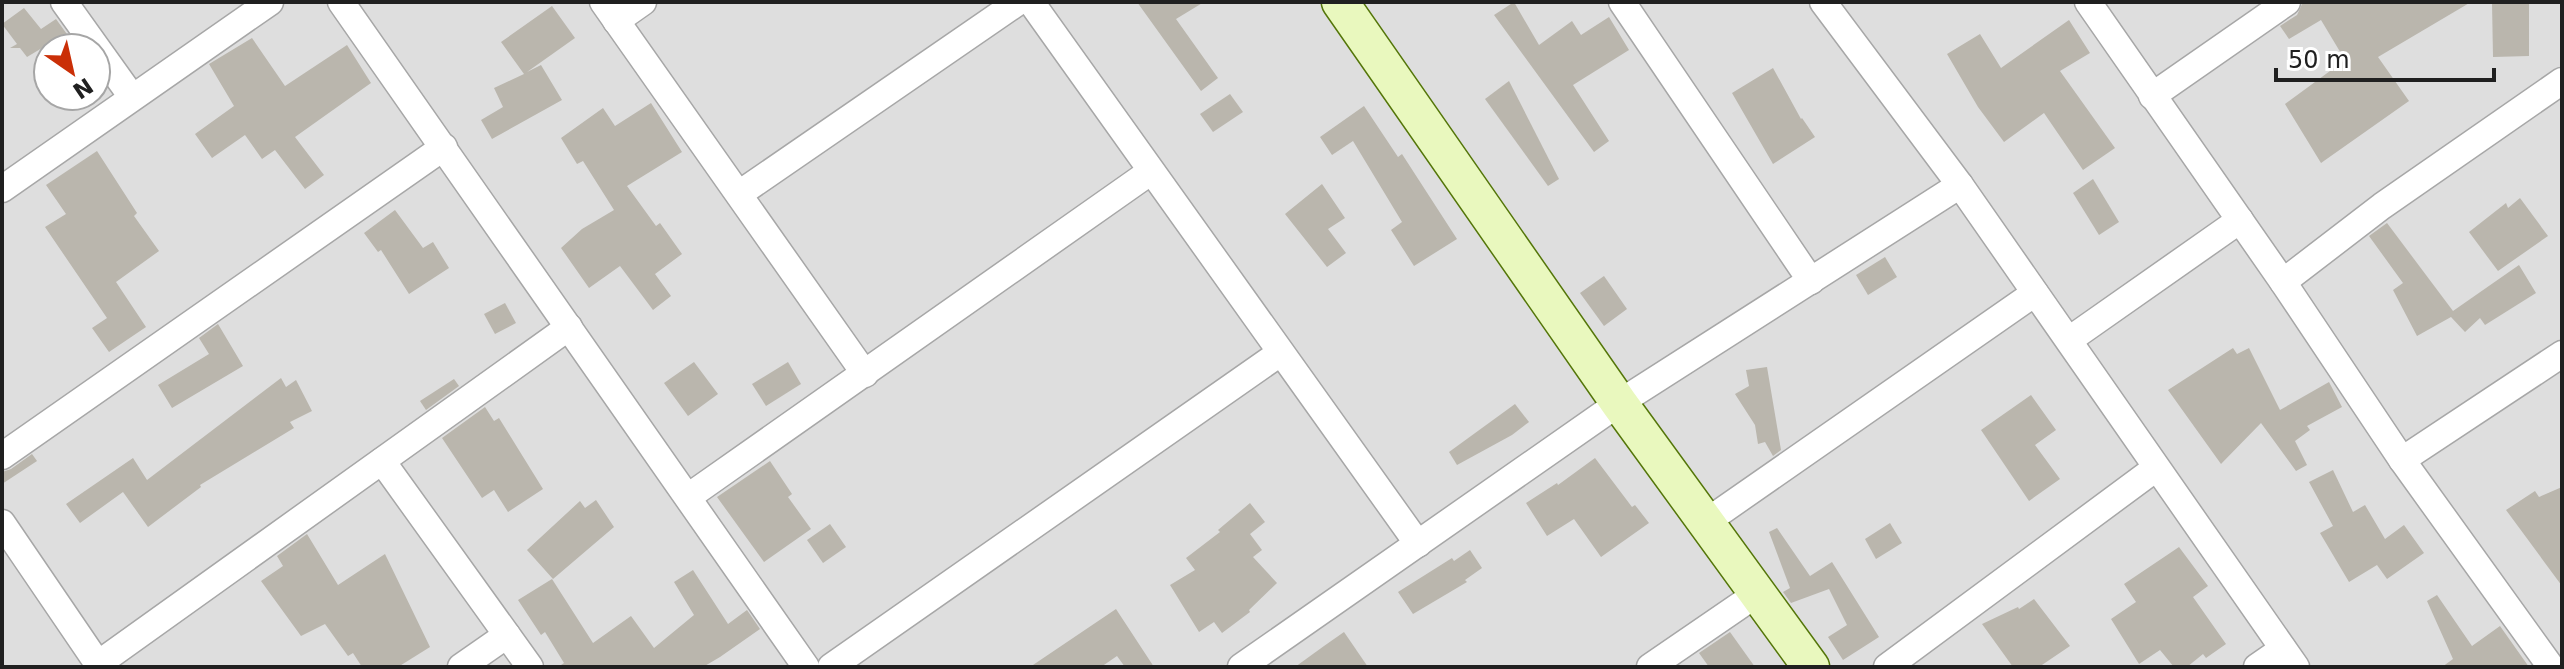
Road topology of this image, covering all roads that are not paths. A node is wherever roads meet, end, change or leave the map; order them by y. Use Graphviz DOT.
graph roads {
  1 [pos="64,2"];
  2 [pos="270,2"];
  3 [pos="341,2"];
  4 [pos="643,2"];
  5 [pos="1018,2"];
  6 [pos="1031,2"];
  7 [pos="1340,2"];
  8 [pos="1622,2"];
  9 [pos="1823,2"];
  10 [pos="2088,2"];
  11 [pos="2287,2"];
  12 [pos="610,11"];
  13 [pos="2562,81"];
  14 [pos="2152,96"];
  15 [pos="132,97"];
  16 [pos="444,147"];
  17 [pos="1150,172"];
  18 [pos="1960,185"];
  19 [pos="2,189"];
  20 [pos="739,194"];
  21 [pos="2240,220"];
  22 [pos="1811,281"];
  23 [pos="2283,282"];
  24 [pos="2035,293"];
  25 [pos="569,327"];
  26 [pos="2069,340"];
  27 [pos="1280,353"];
  28 [pos="2562,354"];
  29 [pos="865,374"];
  30 [pos="1619,403"];
  31 [pos="2,456"];
  32 [pos="2402,460"];
  33 [pos="382,461"];
  34 [pos="2156,468"];
  35 [pos="688,497"];
  36 [pos="1706,522"];
  37 [pos="2,523"];
  38 [pos="1418,544"];
  39 [pos="1758,593"];
  40 [pos="507,635"];
  41 [pos="2290,658"];
  42 [pos="99,666"];
  43 [pos="461,667"];
  44 [pos="530,667"];
  45 [pos="806,667"];
  46 [pos="831,667"];
  47 [pos="1241,667"];
  48 [pos="1650,667"];
  49 [pos="1811,667"];
  50 [pos="1887,667"];
  51 [pos="2257,667"];
  52 [pos="2551,667"];
  1 -- 15 [label="street"];
  2 -- 15 [label="street"];
  3 -- 16 [label="street"];
  4 -- 12 [label="street"];
  5 -- 20 [label="street"];
  6 -- 17 [label="street"];
  7 -- 30 [label="street"];
  8 -- 22 [label="street"];
  9 -- 18 [label="street"];
  10 -- 14 [label="street"];
  11 -- 14 [label="street"];
  12 -- 20 [label="street"];
  13 -- 23 [label="street"];
  14 -- 21 [label="street"];
  15 -- 19 [label="street"];
  16 -- 25 [label="street"];
  16 -- 31 [label="street"];
  17 -- 27 [label="street"];
  17 -- 29 [label="street"];
  18 -- 22 [label="street"];
  18 -- 24 [label="street"];
  20 -- 29 [label="street"];
  21 -- 23 [label="street"];
  21 -- 26 [label="street"];
  22 -- 30 [label="street"];
  23 -- 32 [label="street"];
  24 -- 26 [label="street"];
  24 -- 36 [label="street"];
  25 -- 33 [label="street"];
  25 -- 35 [label="street"];
  26 -- 34 [label="street"];
  27 -- 38 [label="street"];
  27 -- 46 [label="street"];
  28 -- 32 [label="street"];
  29 -- 35 [label="street"];
  30 -- 36 [label="street"];
  30 -- 38 [label="street"];
  32 -- 52 [label="street"];
  33 -- 40 [label="street"];
  33 -- 42 [label="street"];
  34 -- 41 [label="street"];
  34 -- 50 [label="street"];
  35 -- 45 [label="street"];
  36 -- 39 [label="street"];
  37 -- 42 [label="street"];
  38 -- 47 [label="street"];
  39 -- 48 [label="street"];
  39 -- 49 [label="street"];
  40 -- 43 [label="street"];
  40 -- 44 [label="street"];
  41 -- 51 [label="street"];
}
